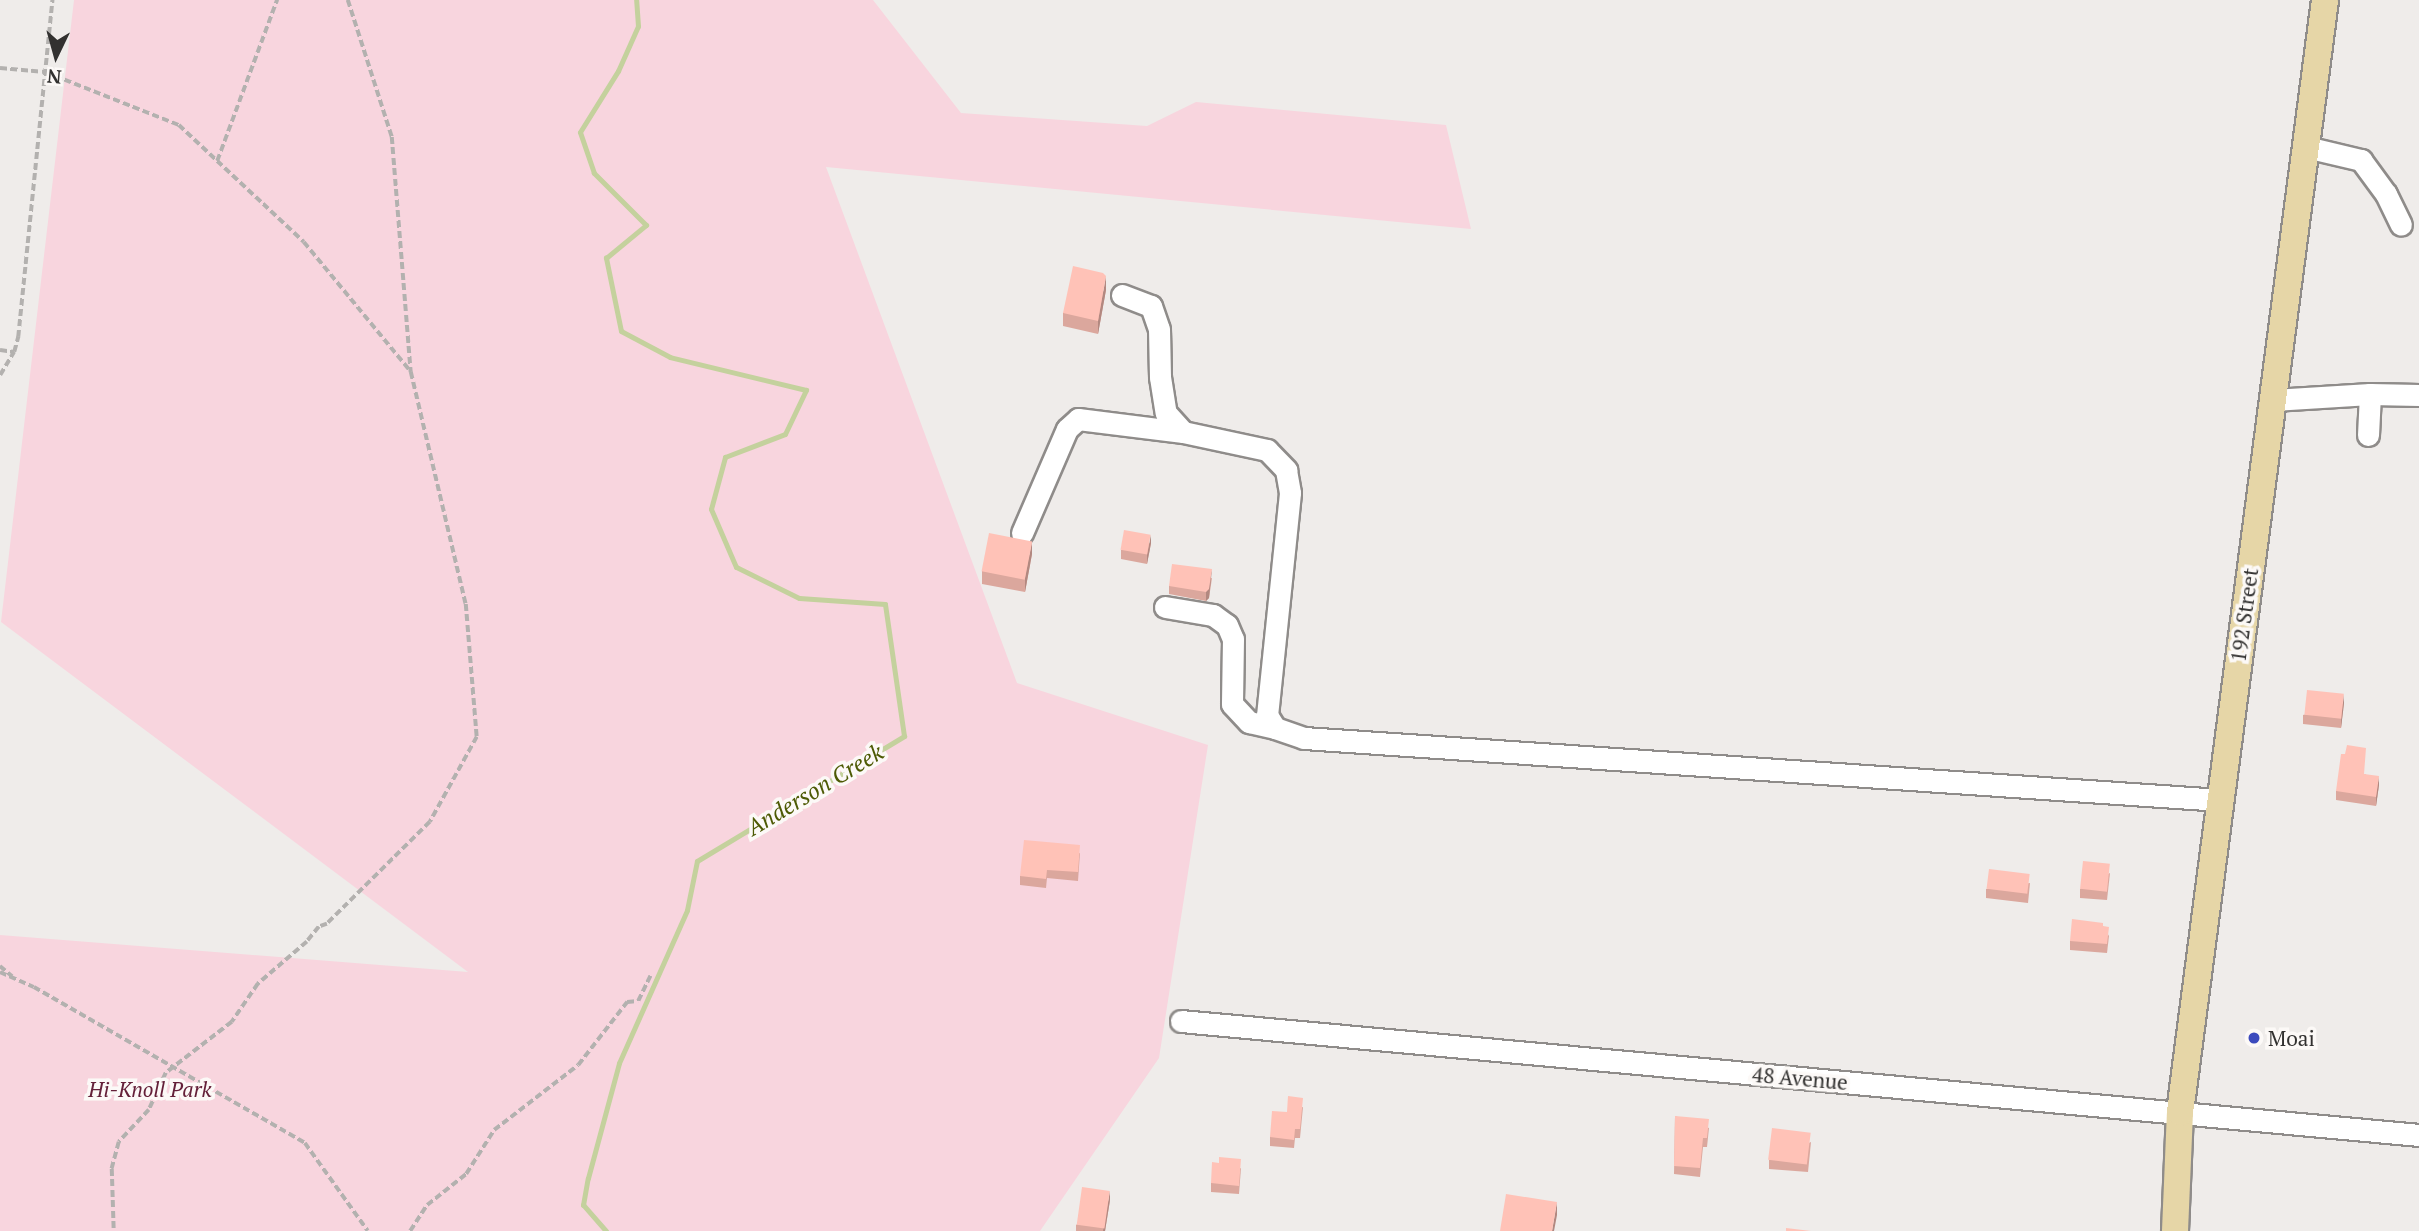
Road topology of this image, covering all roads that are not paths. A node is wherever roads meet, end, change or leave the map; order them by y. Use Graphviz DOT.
graph roads {
  1 [pos="2325,0"];
  2 [pos="2306,148"];
  3 [pos="2401,225"];
  4 [pos="1122,295"];
  5 [pos="2370,394"];
  6 [pos="2419,395"];
  7 [pos="2273,400"];
  8 [pos="1183,432"];
  9 [pos="2368,435"];
  10 [pos="1022,533"];
  11 [pos="1165,607"];
  12 [pos="1275,728"];
  13 [pos="2220,800"];
  14 [pos="1181,1021"];
  15 [pos="2180,1112"];
  16 [pos="2419,1135"];
  17 [pos="2175,1231"];
  1 -- 2 [label="main road, 192 Street"];
  2 -- 3 [label="street"];
  2 -- 7 [label="main road, 192 Street"];
  4 -- 8 [label="street"];
  5 -- 6 [label="street"];
  5 -- 7 [label="street"];
  5 -- 9 [label="street"];
  7 -- 13 [label="main road, 192 Street"];
  8 -- 10 [label="street"];
  8 -- 12 [label="street"];
  11 -- 12 [label="street"];
  12 -- 13 [label="street"];
  13 -- 15 [label="main road, 192 Street"];
  14 -- 15 [label="street, 48 Avenue"];
  15 -- 16 [label="street, 48 Avenue"];
  15 -- 17 [label="main road, 192 Street"];
}
